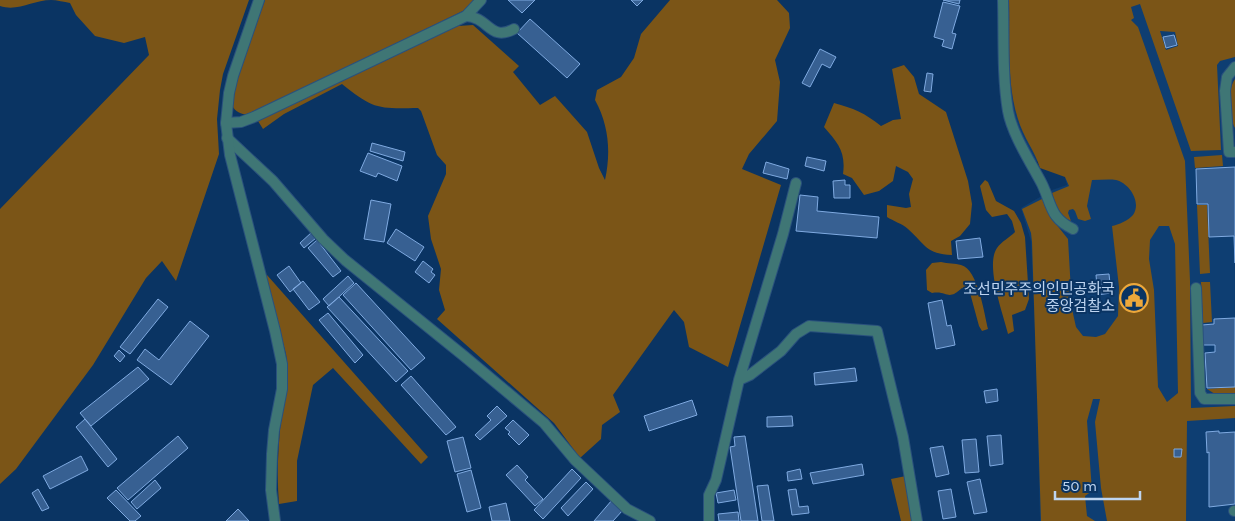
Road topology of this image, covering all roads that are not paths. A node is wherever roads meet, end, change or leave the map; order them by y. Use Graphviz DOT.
graph roads {
  1 [pos="259,0"];
  2 [pos="481,0"];
  3 [pos="1003,0"];
  4 [pos="466,16"];
  5 [pos="514,29"];
  6 [pos="1235,67"];
  7 [pos="226,123"];
  8 [pos="227,138"];
  9 [pos="1235,152"];
  10 [pos="796,183"];
  11 [pos="1073,229"];
  12 [pos="1196,288"];
  13 [pos="739,380"];
  14 [pos="1235,399"];
  15 [pos="275,521"];
  16 [pos="650,521"];
  17 [pos="709,521"];
  18 [pos="917,521"];
  1 -- 7 [label="street"];
  2 -- 4 [label="street"];
  3 -- 11 [label="street"];
  4 -- 5 [label="street"];
  4 -- 7 [label="street"];
  6 -- 9 [label="street"];
  7 -- 8 [label="street"];
  8 -- 15 [label="street"];
  8 -- 16 [label="street"];
  10 -- 13 [label="street"];
  12 -- 14 [label="street"];
  13 -- 17 [label="street"];
  13 -- 18 [label="street"];
}
